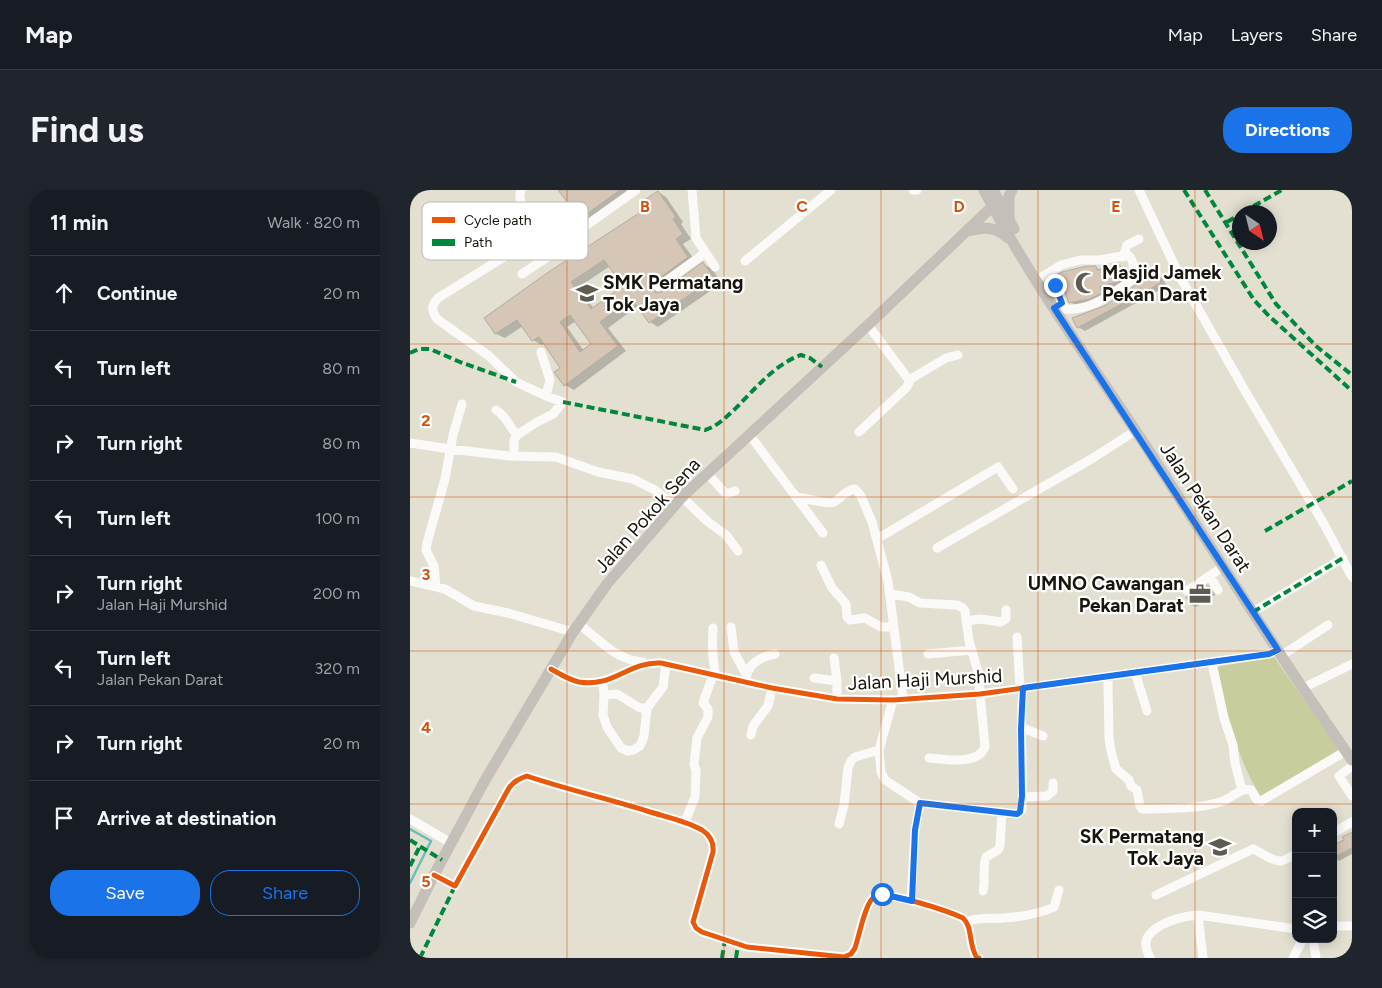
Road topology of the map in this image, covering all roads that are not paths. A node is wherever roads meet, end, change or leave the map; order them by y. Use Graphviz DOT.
graph roads {
  1 [pos="521,190"];
  2 [pos="636,190"];
  3 [pos="692,190"];
  4 [pos="831,190"];
  5 [pos="912,190"];
  6 [pos="917,190"];
  7 [pos="984,190"];
  8 [pos="1010,190"];
  9 [pos="1139,190"];
  10 [pos="995,199"];
  11 [pos="521,202"];
  12 [pos="1010,222"];
  13 [pos="588,224"];
  14 [pos="968,231"];
  15 [pos="1139,239"];
  16 [pos="1013,243"];
  17 [pos="705,253"];
  18 [pos="1123,257"];
  19 [pos="498,260"];
  20 [pos="543,260"];
  21 [pos="745,261"];
  22 [pos="715,267"];
  23 [pos="1050,272"];
  24 [pos="522,274"];
  25 [pos="1035,276"];
  26 [pos="658,286"];
  27 [pos="1058,305"];
  28 [pos="868,325"];
  29 [pos="541,352"];
  30 [pos="958,355"];
  31 [pos="909,380"];
  32 [pos="546,396"];
  33 [pos="462,404"];
  34 [pos="496,410"];
  35 [pos="1135,431"];
  36 [pos="859,432"];
  37 [pos="517,434"];
  38 [pos="749,434"];
  39 [pos="410,443"];
  40 [pos="450,449"];
  41 [pos="514,456"];
  42 [pos="707,473"];
  43 [pos="1013,489"];
  44 [pos="735,491"];
  45 [pos="797,498"];
  46 [pos="679,501"];
  47 [pos="822,533"];
  48 [pos="877,539"];
  49 [pos="937,548"];
  50 [pos="738,551"];
  51 [pos="1343,558"];
  52 [pos="820,565"];
  53 [pos="1223,567"];
  54 [pos="1210,576"];
  55 [pos="1352,577"];
  56 [pos="410,581"];
  57 [pos="436,586"];
  58 [pos="1218,590"];
  59 [pos="1187,591"];
  60 [pos="890,594"];
  61 [pos="1006,610"];
  62 [pos="1253,612"];
  63 [pos="966,621"];
  64 [pos="1328,625"];
  65 [pos="730,627"];
  66 [pos="893,627"];
  67 [pos="575,628"];
  68 [pos="713,628"];
  69 [pos="1017,637"];
  70 [pos="972,650"];
  71 [pos="1280,653"];
  72 [pos="775,654"];
  73 [pos="928,654"];
  74 [pos="834,658"];
  75 [pos="648,662"];
  76 [pos="1212,663"];
  77 [pos="666,664"];
  78 [pos="1352,664"];
  79 [pos="551,669"];
  80 [pos="1135,672"];
  81 [pos="715,675"];
  82 [pos="1110,676"];
  83 [pos="746,678"];
  84 [pos="814,678"];
  85 [pos="837,681"];
  86 [pos="603,682"];
  87 [pos="772,688"];
  88 [pos="1021,688"];
  89 [pos="1303,688"];
  90 [pos="980,694"];
  91 [pos="604,695"];
  92 [pos="837,699"];
  93 [pos="903,699"];
  94 [pos="893,700"];
  95 [pos="647,708"];
  96 [pos="1146,711"];
  97 [pos="1021,729"];
  98 [pos="751,735"];
  99 [pos="1043,736"];
  100 [pos="879,750"];
  101 [pos="1349,755"];
  102 [pos="929,758"];
  103 [pos="1352,766"];
  104 [pos="1053,783"];
  105 [pos="1242,790"];
  106 [pos="1022,796"];
  107 [pos="1352,796"];
  108 [pos="920,803"];
  109 [pos="1002,812"];
  110 [pos="410,819"];
  111 [pos="685,822"];
  112 [pos="1352,822"];
  113 [pos="839,824"];
  114 [pos="1337,831"];
  115 [pos="451,843"];
  116 [pos="1292,856"];
  117 [pos="438,876"];
  118 [pos="1059,890"];
  119 [pos="983,891"];
  120 [pos="1156,894"];
  121 [pos="912,896"];
  122 [pos="1198,915"];
  123 [pos="967,922"];
  124 [pos="410,923"];
  125 [pos="1337,926"];
  126 [pos="1352,926"];
  127 [pos="1292,928"];
  128 [pos="1301,943"];
  129 [pos="1314,943"];
  130 [pos="979,958"];
  131 [pos="1150,958"];
  132 [pos="1202,958"];
  133 [pos="1293,958"];
  134 [pos="1316,958"];
  1 -- 11 [label="street"];
  2 -- 13 [label="street"];
  3 -- 17 [label="street"];
  4 -- 21 [label="street"];
  5 -- 6 [label="street"];
  7 -- 10 [label="main road"];
  8 -- 10 [label="street"];
  8 -- 12 [label="main road"];
  9 -- 51 [label="street"];
  10 -- 12 [label="main road"];
  10 -- 14 [label="main road, Jalan Pokok Sena"];
  10 -- 16 [label="main road"];
  12 -- 25 [label="main road"];
  14 -- 16 [label="main road"];
  14 -- 28 [label="main road, Jalan Pokok Sena"];
  15 -- 18 [label="street"];
  16 -- 25 [label="main road"];
  17 -- 22 [label="street"];
  17 -- 26 [label="street"];
  18 -- 23 [label="street"];
  18 -- 27 [label="street"];
  19 -- 32 [label="street"];
  20 -- 24 [label="street"];
  23 -- 25 [label="street"];
  23 -- 27 [label="street"];
  25 -- 27 [label="main road, Jalan Pekan Darat"];
  27 -- 35 [label="main road, Jalan Pekan Darat"];
  28 -- 31 [label="street"];
  28 -- 38 [label="main road, Jalan Pokok Sena"];
  29 -- 32 [label="street"];
  30 -- 31 [label="street"];
  31 -- 36 [label="street"];
  32 -- 37 [label="street"];
  33 -- 40 [label="street"];
  34 -- 37 [label="street"];
  35 -- 49 [label="street"];
  35 -- 53 [label="main road, Jalan Pekan Darat"];
  37 -- 41 [label="street"];
  38 -- 42 [label="main road, Jalan Pokok Sena"];
  38 -- 45 [label="street"];
  39 -- 40 [label="street"];
  40 -- 41 [label="street"];
  40 -- 57 [label="street"];
  41 -- 46 [label="street"];
  42 -- 44 [label="street"];
  42 -- 46 [label="main road, Jalan Pokok Sena"];
  43 -- 48 [label="street"];
  45 -- 47 [label="street"];
  45 -- 48 [label="street"];
  46 -- 50 [label="street"];
  46 -- 67 [label="main road, Jalan Pokok Sena"];
  48 -- 60 [label="street"];
  51 -- 55 [label="street"];
  51 -- 62 [label="street"];
  52 -- 66 [label="street"];
  53 -- 54 [label="street"];
  53 -- 62 [label="main road, Jalan Pekan Darat"];
  54 -- 58 [label="street"];
  54 -- 59 [label="street"];
  56 -- 57 [label="street"];
  57 -- 67 [label="street"];
  60 -- 63 [label="street"];
  60 -- 66 [label="street"];
  61 -- 63 [label="street"];
  62 -- 71 [label="main road, Jalan Pekan Darat"];
  63 -- 70 [label="street"];
  64 -- 71 [label="street, Jalan Haji Murshid"];
  65 -- 83 [label="street"];
  66 -- 93 [label="street"];
  67 -- 75 [label="street, Jalan Haji Murshid"];
  67 -- 79 [label="main road, Jalan Pokok Sena"];
  68 -- 81 [label="street"];
  69 -- 88 [label="street"];
  70 -- 73 [label="street"];
  70 -- 90 [label="street"];
  71 -- 76 [label="street, Jalan Haji Murshid"];
  71 -- 89 [label="main road, Jalan Pekan Darat"];
  72 -- 83 [label="street"];
  74 -- 85 [label="street"];
  75 -- 77 [label="street, Jalan Haji Murshid"];
  75 -- 86 [label="street"];
  76 -- 80 [label="street, Jalan Haji Murshid"];
  76 -- 105 [label="street"];
  77 -- 81 [label="street, Jalan Haji Murshid"];
  77 -- 95 [label="street"];
  78 -- 89 [label="street"];
  79 -- 86 [label="street"];
  79 -- 115 [label="main road, Jalan Pokok Sena"];
  80 -- 82 [label="street, Jalan Haji Murshid"];
  80 -- 96 [label="street"];
  81 -- 83 [label="street, Jalan Haji Murshid"];
  81 -- 111 [label="street"];
  82 -- 88 [label="street, Jalan Haji Murshid"];
  82 -- 105 [label="street"];
  83 -- 87 [label="street, Jalan Haji Murshid"];
  84 -- 85 [label="street"];
  85 -- 92 [label="street"];
  86 -- 91 [label="street"];
  87 -- 92 [label="street, Jalan Haji Murshid"];
  87 -- 98 [label="street"];
  88 -- 90 [label="street, Jalan Haji Murshid"];
  88 -- 97 [label="street"];
  89 -- 101 [label="main road, Jalan Pekan Darat"];
  90 -- 93 [label="street, Jalan Haji Murshid"];
  90 -- 102 [label="street"];
  91 -- 95 [label="street"];
  91 -- 95 [label="street"];
  92 -- 94 [label="street, Jalan Haji Murshid"];
  93 -- 94 [label="street, Jalan Haji Murshid"];
  94 -- 100 [label="street"];
  97 -- 99 [label="street"];
  97 -- 106 [label="street"];
  100 -- 108 [label="street"];
  100 -- 113 [label="street"];
  101 -- 105 [label="street"];
  103 -- 107 [label="street"];
  104 -- 106 [label="street"];
  106 -- 109 [label="street"];
  108 -- 109 [label="street"];
  108 -- 121 [label="street"];
  109 -- 119 [label="street"];
  110 -- 115 [label="street"];
  111 -- 117 [label="street"];
  111 -- 121 [label="street"];
  112 -- 114 [label="street"];
  115 -- 117 [label="main road, Jalan Pokok Sena"];
  116 -- 120 [label="street"];
  117 -- 124 [label="main road, Jalan Pokok Sena"];
  118 -- 123 [label="street"];
  121 -- 123 [label="street"];
  122 -- 127 [label="street"];
  122 -- 131 [label="street"];
  122 -- 132 [label="street"];
  123 -- 130 [label="street"];
  125 -- 126 [label="street"];
  128 -- 133 [label="street"];
  129 -- 134 [label="street"];
}
